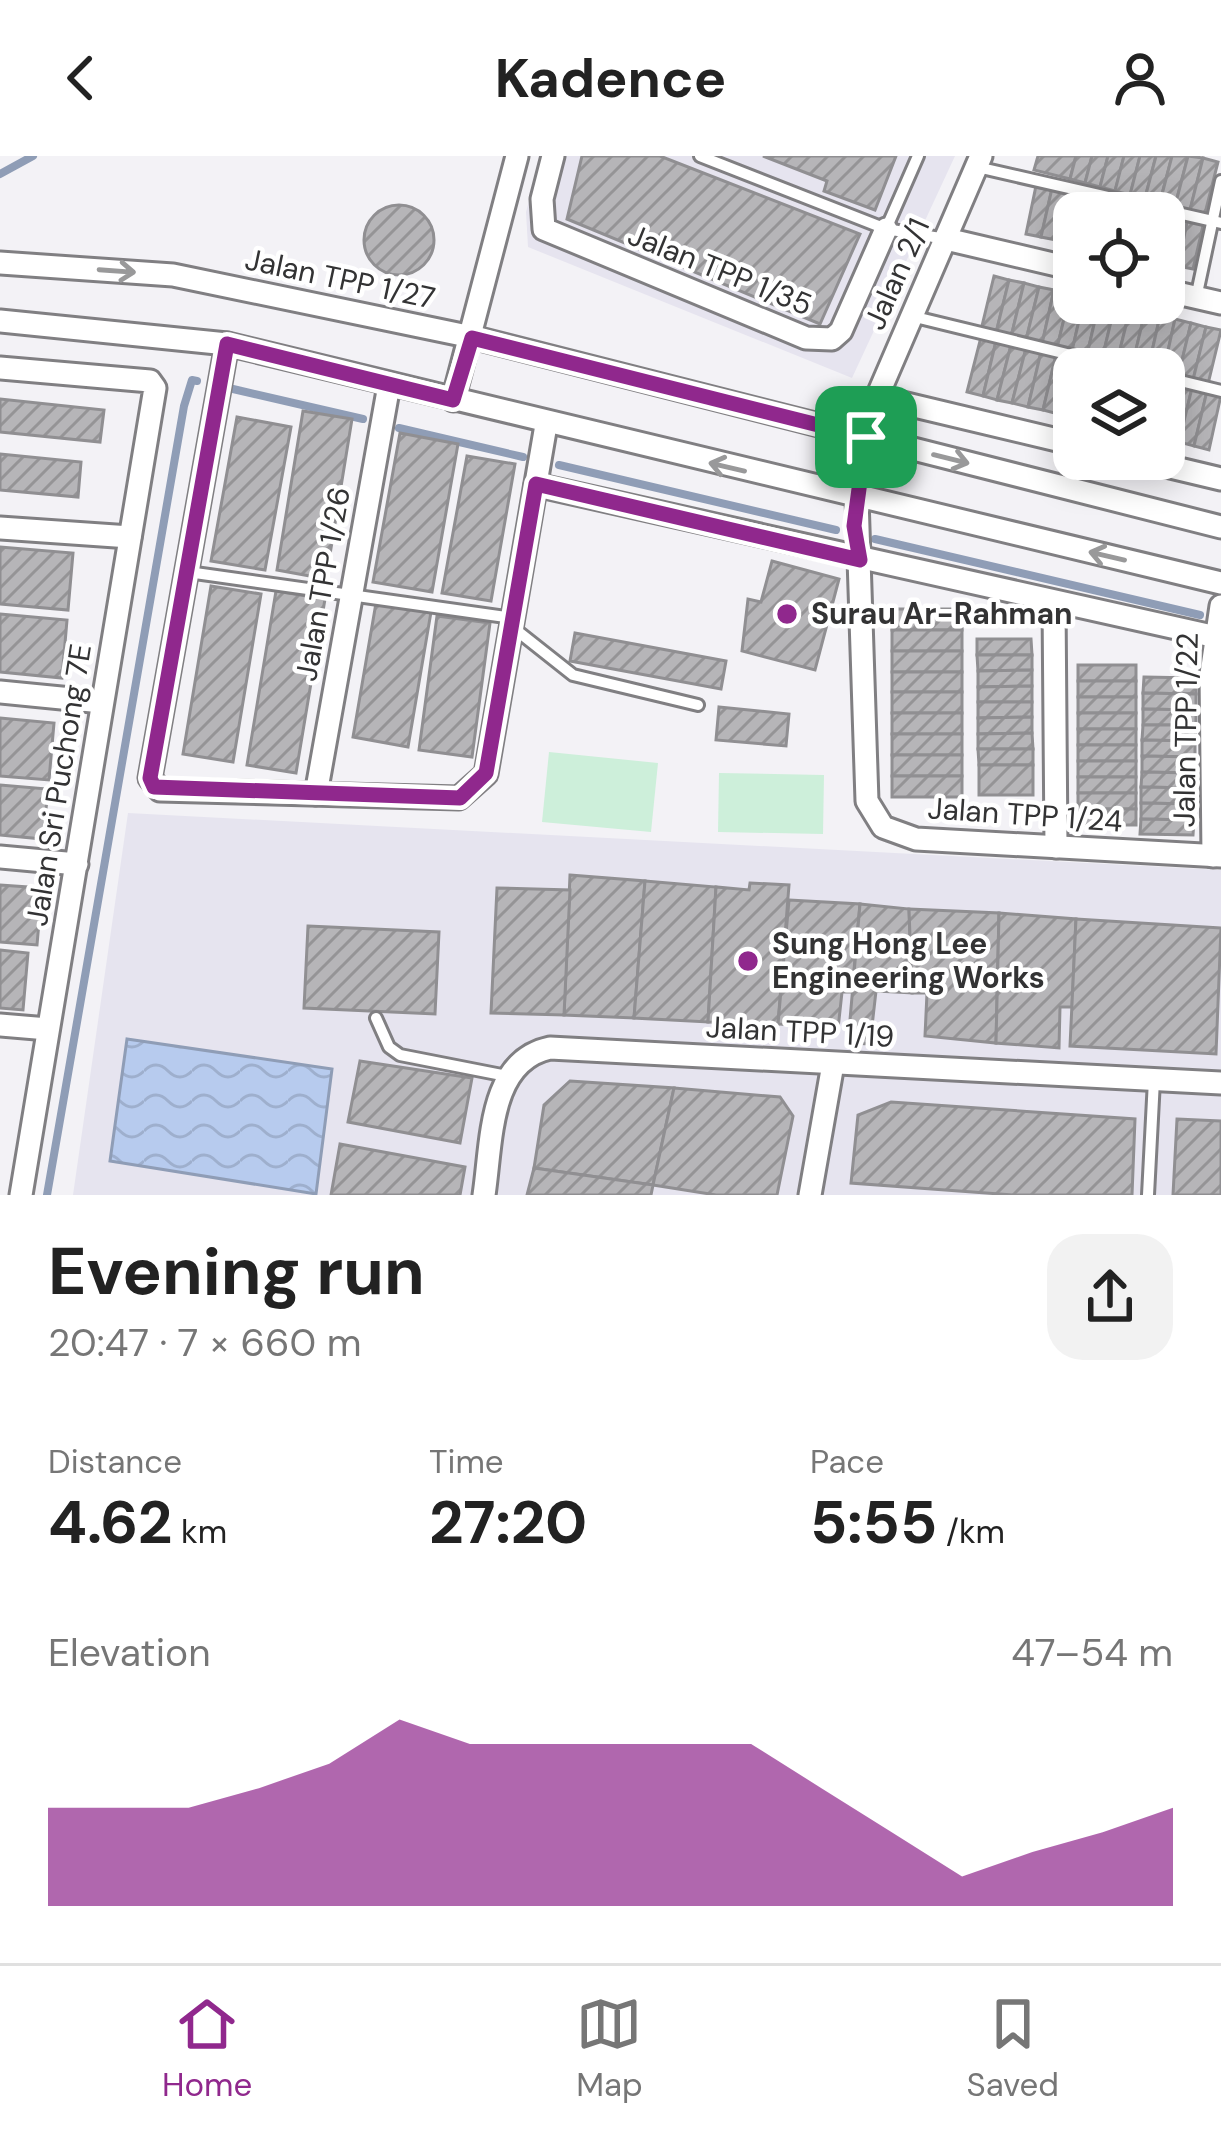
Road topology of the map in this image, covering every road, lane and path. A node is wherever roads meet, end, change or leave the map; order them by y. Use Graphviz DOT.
graph roads {
  1 [pos="517,156"];
  2 [pos="553,156"];
  3 [pos="700,156"];
  4 [pos="918,156"];
  5 [pos="979,161"];
  6 [pos="1221,181"];
  7 [pos="1217,223"];
  8 [pos="886,229"];
  9 [pos="946,239"];
  10 [pos="0,263"];
  11 [pos="1053,264"];
  12 [pos="1185,295"];
  13 [pos="1196,298"];
  14 [pos="1221,304"];
  15 [pos="911,316"];
  16 [pos="0,321"];
  17 [pos="472,338"];
  18 [pos="227,344"];
  19 [pos="1053,350"];
  20 [pos="0,368"];
  21 [pos="1185,383"];
  22 [pos="389,385"];
  23 [pos="1221,392"];
  24 [pos="878,397"];
  25 [pos="453,400"];
  26 [pos="547,425"];
  27 [pos="866,437"];
  28 [pos="1053,439"];
  29 [pos="1185,470"];
  30 [pos="1221,479"];
  31 [pos="536,484"];
  32 [pos="857,498"];
  33 [pos="1221,527"];
  34 [pos="0,528"];
  35 [pos="130,537"];
  36 [pos="860,560"];
  37 [pos="185,572"];
  38 [pos="1221,583"];
  39 [pos="351,595"];
  40 [pos="1054,602"];
  41 [pos="1221,607"];
  42 [pos="512,622"];
  43 [pos="1218,638"];
  44 [pos="0,692"];
  45 [pos="102,702"];
  46 [pos="698,705"];
  47 [pos="316,794"];
  48 [pos="1056,847"];
  49 [pos="1217,856"];
  50 [pos="0,857"];
  51 [pos="77,864"];
  52 [pos="376,1018"];
  53 [pos="0,1024"];
  54 [pos="48,1029"];
  55 [pos="833,1064"];
  56 [pos="507,1076"];
  57 [pos="1154,1080"];
  58 [pos="1221,1083"];
  59 [pos="21,1195"];
  60 [pos="484,1195"];
  61 [pos="810,1195"];
  62 [pos="1148,1195"];
  1 -- 17 [label="street"];
  2 -- 8 [label="street, Jalan TPP 1/35"];
  3 -- 8 [label="lane"];
  4 -- 8 [label="lane"];
  5 -- 7 [label="lane"];
  5 -- 9 [label="street, Jalan 2/1"];
  6 -- 7 [label="lane"];
  7 -- 13 [label="lane"];
  8 -- 9 [label="lane"];
  9 -- 11 [label="street"];
  9 -- 15 [label="street, Jalan 2/1"];
  10 -- 17 [label="street, Jalan TPP 1/27, one-way"];
  12 -- 13 [label="street"];
  13 -- 14 [label="street"];
  15 -- 19 [label="lane"];
  15 -- 24 [label="street, Jalan 2/1"];
  16 -- 18 [label="street"];
  17 -- 25 [label="street"];
  17 -- 27 [label="street, Jalan TPP 1/27"];
  18 -- 22 [label="street"];
  18 -- 37 [label="street"];
  20 -- 35 [label="street, Jalan Sri Puchong 7E"];
  21 -- 23 [label="lane"];
  22 -- 25 [label="street"];
  22 -- 39 [label="street, Jalan TPP 1/26"];
  24 -- 27 [label="street, Jalan 2/1"];
  24 -- 28 [label="street"];
  25 -- 26 [label="street"];
  26 -- 31 [label="street"];
  32 -- 26 [label="street, one-way"];
  27 -- 32 [label="street, Jalan 2/1"];
  27 -- 33 [label="street, Jalan TPP 1/27, one-way"];
  29 -- 30 [label="street"];
  31 -- 36 [label="street"];
  31 -- 42 [label="street"];
  32 -- 36 [label="street, Jalan 2/1"];
  38 -- 32 [label="street, one-way"];
  34 -- 35 [label="street"];
  35 -- 45 [label="street, Jalan Sri Puchong 7E"];
  36 -- 40 [label="street"];
  36 -- 48 [label="street, Jalan TPP 1/24"];
  37 -- 39 [label="lane"];
  37 -- 47 [label="street"];
  39 -- 42 [label="lane"];
  39 -- 47 [label="street, Jalan TPP 1/26"];
  40 -- 43 [label="street"];
  40 -- 48 [label="street"];
  41 -- 43 [label="street, Jalan TPP 1/22"];
  42 -- 46 [label="lane"];
  42 -- 47 [label="street"];
  43 -- 49 [label="street, Jalan TPP 1/22"];
  44 -- 45 [label="street"];
  45 -- 51 [label="street, Jalan Sri Puchong 7E"];
  48 -- 49 [label="street, Jalan TPP 1/24"];
  50 -- 51 [label="street"];
  51 -- 54 [label="street, Jalan Sri Puchong 7E"];
  52 -- 56 [label="lane"];
  53 -- 54 [label="street"];
  54 -- 59 [label="street, Jalan Sri Puchong 7E"];
  55 -- 56 [label="street, Jalan TPP 1/19"];
  55 -- 57 [label="street, Jalan TPP 1/19"];
  55 -- 61 [label="street"];
  56 -- 60 [label="street"];
  57 -- 58 [label="street, Jalan TPP 1/19"];
  57 -- 62 [label="lane"];
}
